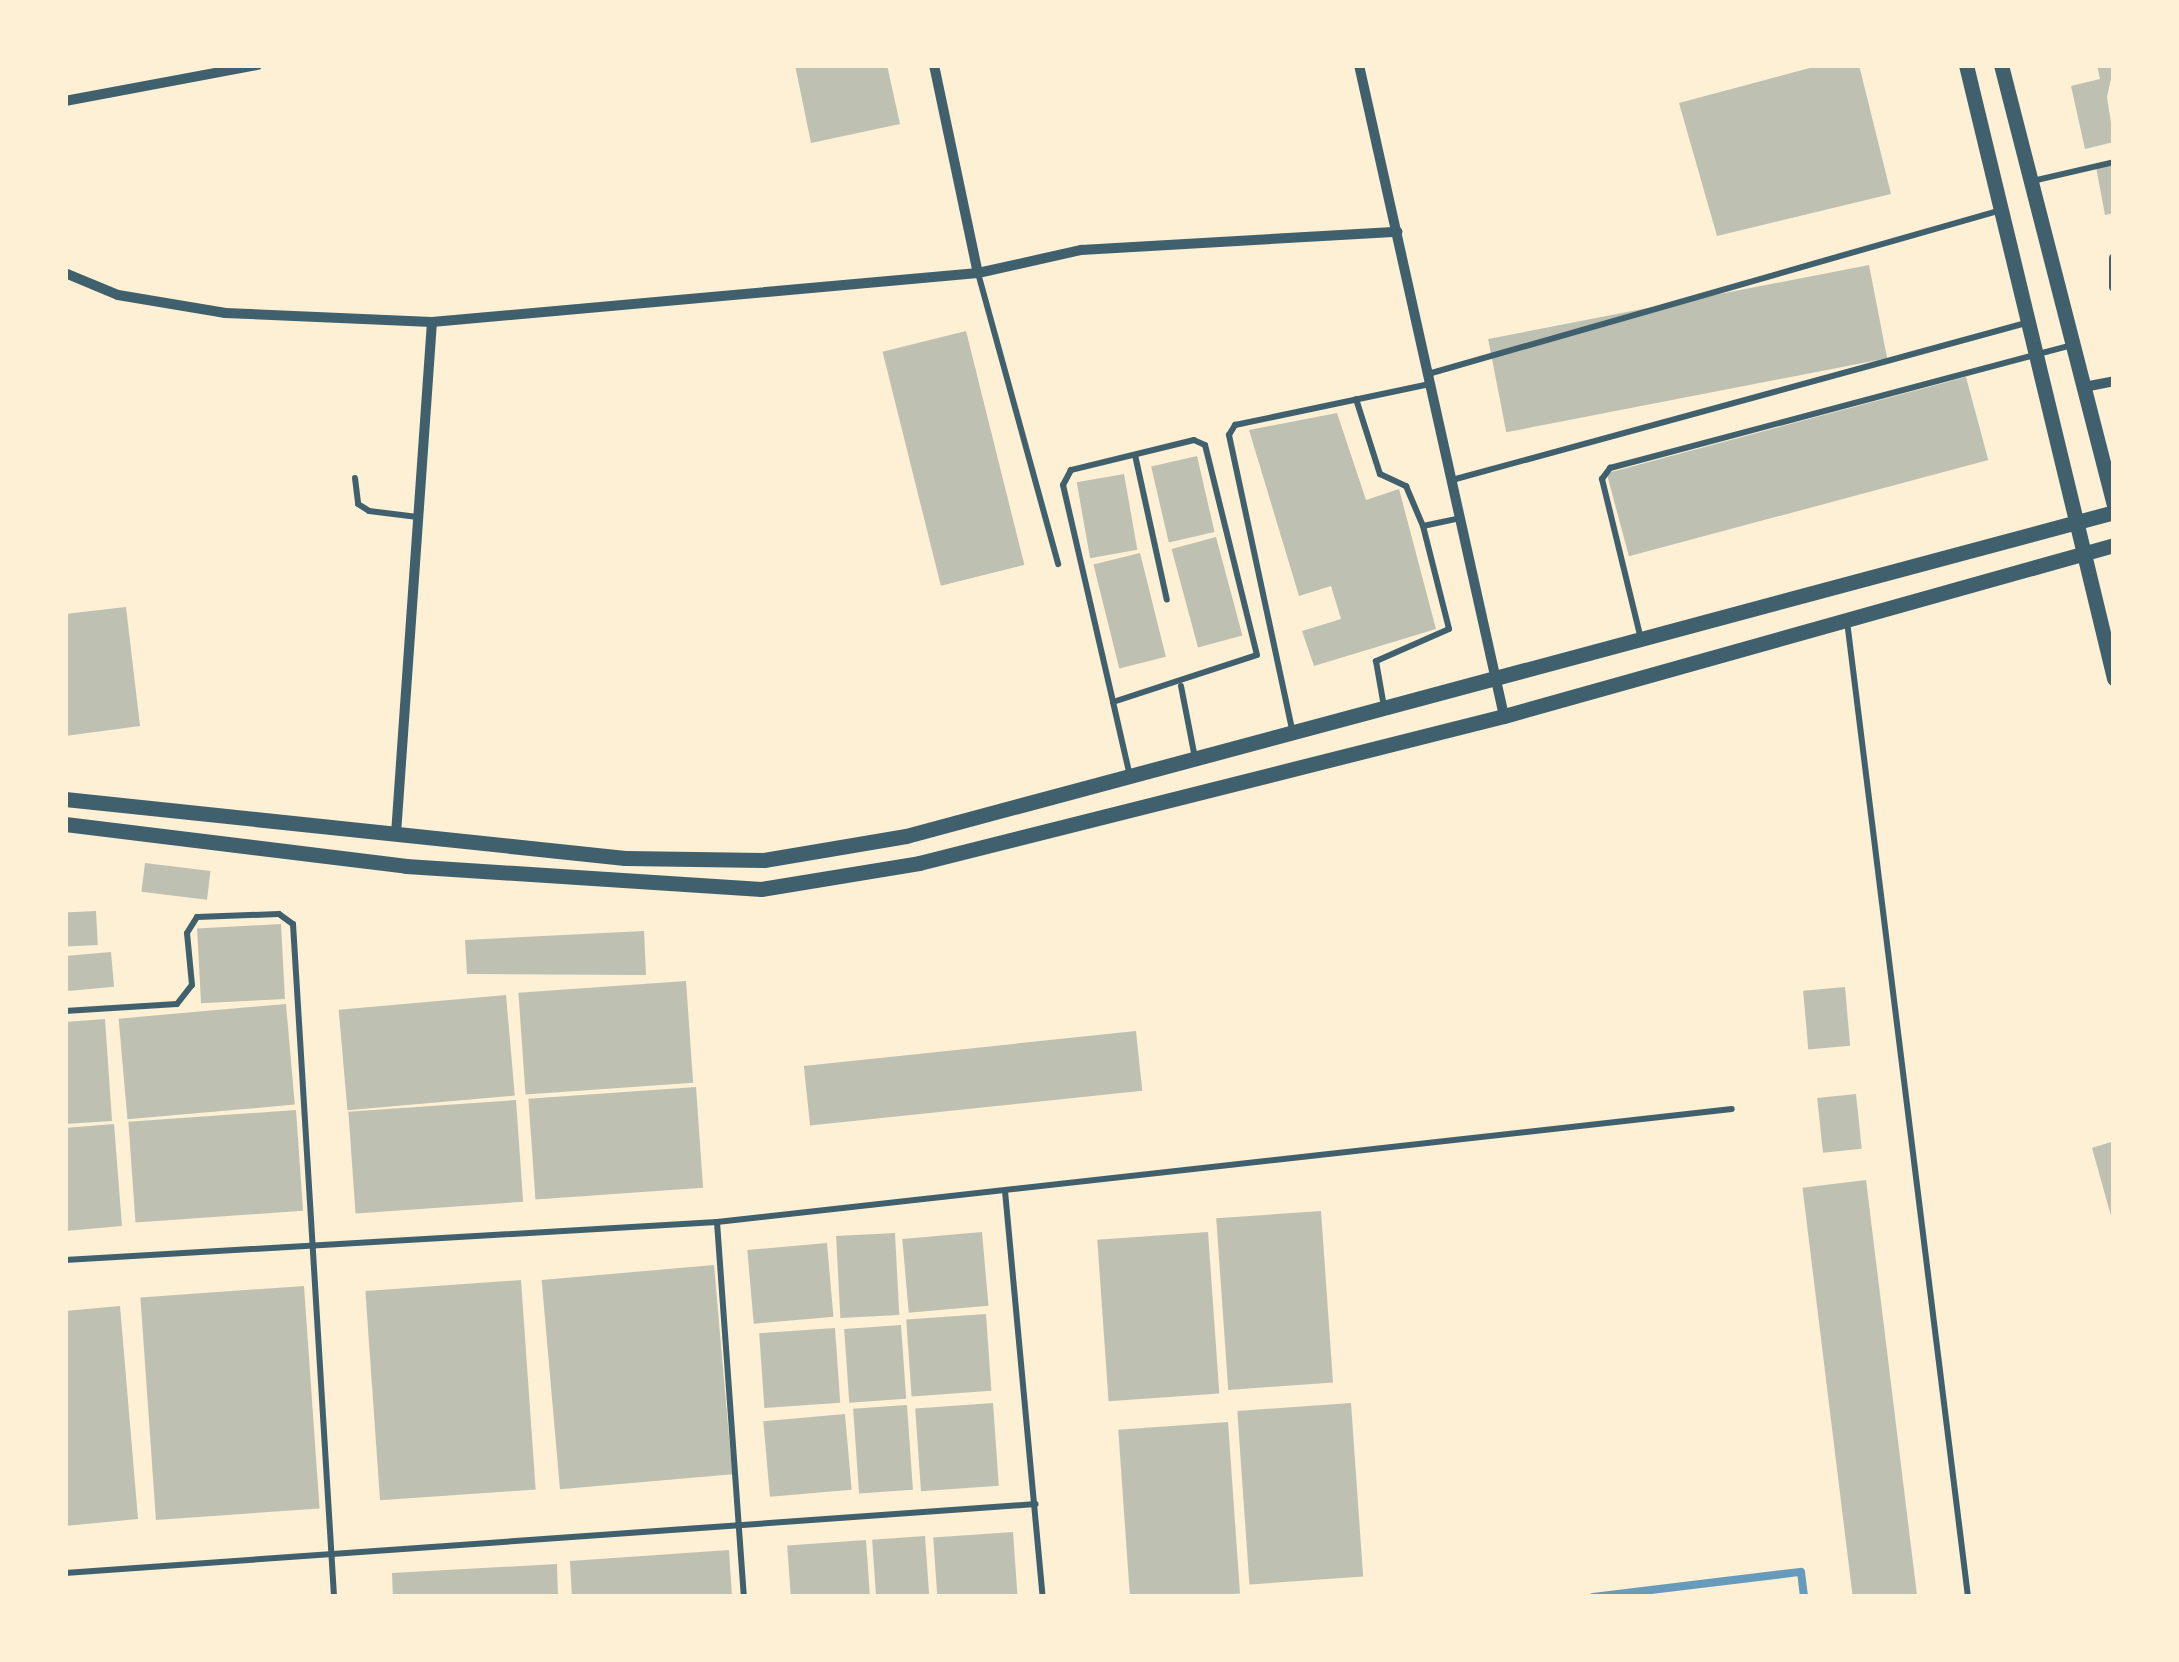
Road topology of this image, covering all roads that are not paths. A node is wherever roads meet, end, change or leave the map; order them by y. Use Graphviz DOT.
graph roads {
  1 [pos="258,65"];
  2 [pos="934,65"];
  3 [pos="1360,65"];
  4 [pos="1966,65"];
  5 [pos="2000,65"];
  6 [pos="65,101"];
  7 [pos="2114,162"];
  8 [pos="2031,181"];
  9 [pos="2002,210"];
  10 [pos="1397,232"];
  11 [pos="2114,258"];
  12 [pos="65,273"];
  13 [pos="978,273"];
  14 [pos="2114,286"];
  15 [pos="432,322"];
  16 [pos="2032,322"];
  17 [pos="2073,345"];
  18 [pos="2040,354"];
  19 [pos="1429,379"];
  20 [pos="2114,380"];
  21 [pos="2084,387"];
  22 [pos="1356,400"];
  23 [pos="1135,454"];
  24 [pos="354,478"];
  25 [pos="1452,480"];
  26 [pos="2114,504"];
  27 [pos="2114,512"];
  28 [pos="2076,517"];
  29 [pos="418,518"];
  30 [pos="1460,518"];
  31 [pos="1423,526"];
  32 [pos="2114,545"];
  33 [pos="2082,554"];
  34 [pos="1058,564"];
  35 [pos="1167,600"];
  36 [pos="1847,618"];
  37 [pos="1642,642"];
  38 [pos="2114,678"];
  39 [pos="1497,682"];
  40 [pos="1181,686"];
  41 [pos="1113,702"];
  42 [pos="1385,711"];
  43 [pos="1504,716"];
  44 [pos="1293,735"];
  45 [pos="1196,760"];
  46 [pos="1130,778"];
  47 [pos="65,799"];
  48 [pos="65,824"];
  49 [pos="307,825"];
  50 [pos="928,830"];
  51 [pos="396,834"];
  52 [pos="302,854"];
  53 [pos="936,858"];
  54 [pos="721,860"];
  55 [pos="720,889"];
  56 [pos="65,1010"];
  57 [pos="1732,1109"];
  58 [pos="1005,1191"];
  59 [pos="717,1222"];
  60 [pos="313,1246"];
  61 [pos="65,1260"];
  62 [pos="1036,1504"];
  63 [pos="738,1526"];
  64 [pos="332,1554"];
  65 [pos="65,1573"];
  66 [pos="334,1597"];
  67 [pos="744,1597"];
  68 [pos="1043,1597"];
  69 [pos="1968,1597"];
  1 -- 6 [label="street"];
  2 -- 13 [label="street"];
  3 -- 10 [label="street"];
  4 -- 9 [label="street"];
  5 -- 8 [label="street"];
  7 -- 8 [label="lane"];
  8 -- 17 [label="street"];
  9 -- 16 [label="street"];
  9 -- 19 [label="lane"];
  10 -- 13 [label="street"];
  10 -- 19 [label="street"];
  11 -- 14 [label="street"];
  12 -- 15 [label="street"];
  13 -- 15 [label="street"];
  13 -- 34 [label="lane"];
  15 -- 29 [label="street"];
  16 -- 18 [label="street"];
  16 -- 25 [label="lane"];
  17 -- 18 [label="lane"];
  17 -- 21 [label="street"];
  18 -- 28 [label="street"];
  18 -- 37 [label="lane"];
  19 -- 22 [label="lane"];
  19 -- 25 [label="street"];
  20 -- 21 [label="street"];
  21 -- 26 [label="street"];
  22 -- 31 [label="lane"];
  22 -- 44 [label="lane"];
  23 -- 35 [label="lane"];
  23 -- 40 [label="lane"];
  23 -- 41 [label="lane"];
  24 -- 29 [label="lane"];
  25 -- 30 [label="street"];
  27 -- 28 [label="street"];
  28 -- 33 [label="street"];
  28 -- 37 [label="street"];
  29 -- 51 [label="street"];
  30 -- 31 [label="lane"];
  30 -- 39 [label="street"];
  31 -- 42 [label="lane"];
  32 -- 33 [label="street"];
  33 -- 36 [label="street"];
  33 -- 38 [label="street"];
  36 -- 43 [label="street"];
  36 -- 69 [label="lane"];
  37 -- 39 [label="street"];
  39 -- 42 [label="street"];
  39 -- 43 [label="street"];
  40 -- 41 [label="lane"];
  40 -- 45 [label="lane"];
  41 -- 46 [label="lane"];
  42 -- 44 [label="street"];
  43 -- 53 [label="street"];
  44 -- 45 [label="street"];
  45 -- 46 [label="street"];
  46 -- 50 [label="street"];
  47 -- 49 [label="street"];
  48 -- 52 [label="street"];
  49 -- 51 [label="street"];
  49 -- 52 [label="street"];
  50 -- 53 [label="street"];
  50 -- 54 [label="street"];
  51 -- 54 [label="street"];
  52 -- 55 [label="street"];
  53 -- 55 [label="street"];
  54 -- 55 [label="street"];
  56 -- 60 [label="lane"];
  57 -- 58 [label="lane"];
  58 -- 59 [label="lane"];
  58 -- 62 [label="lane"];
  59 -- 60 [label="lane"];
  59 -- 63 [label="lane"];
  60 -- 61 [label="lane"];
  60 -- 64 [label="lane"];
  62 -- 63 [label="lane"];
  62 -- 68 [label="lane"];
  63 -- 64 [label="lane"];
  63 -- 67 [label="lane"];
  64 -- 65 [label="lane"];
  64 -- 66 [label="lane"];
}
